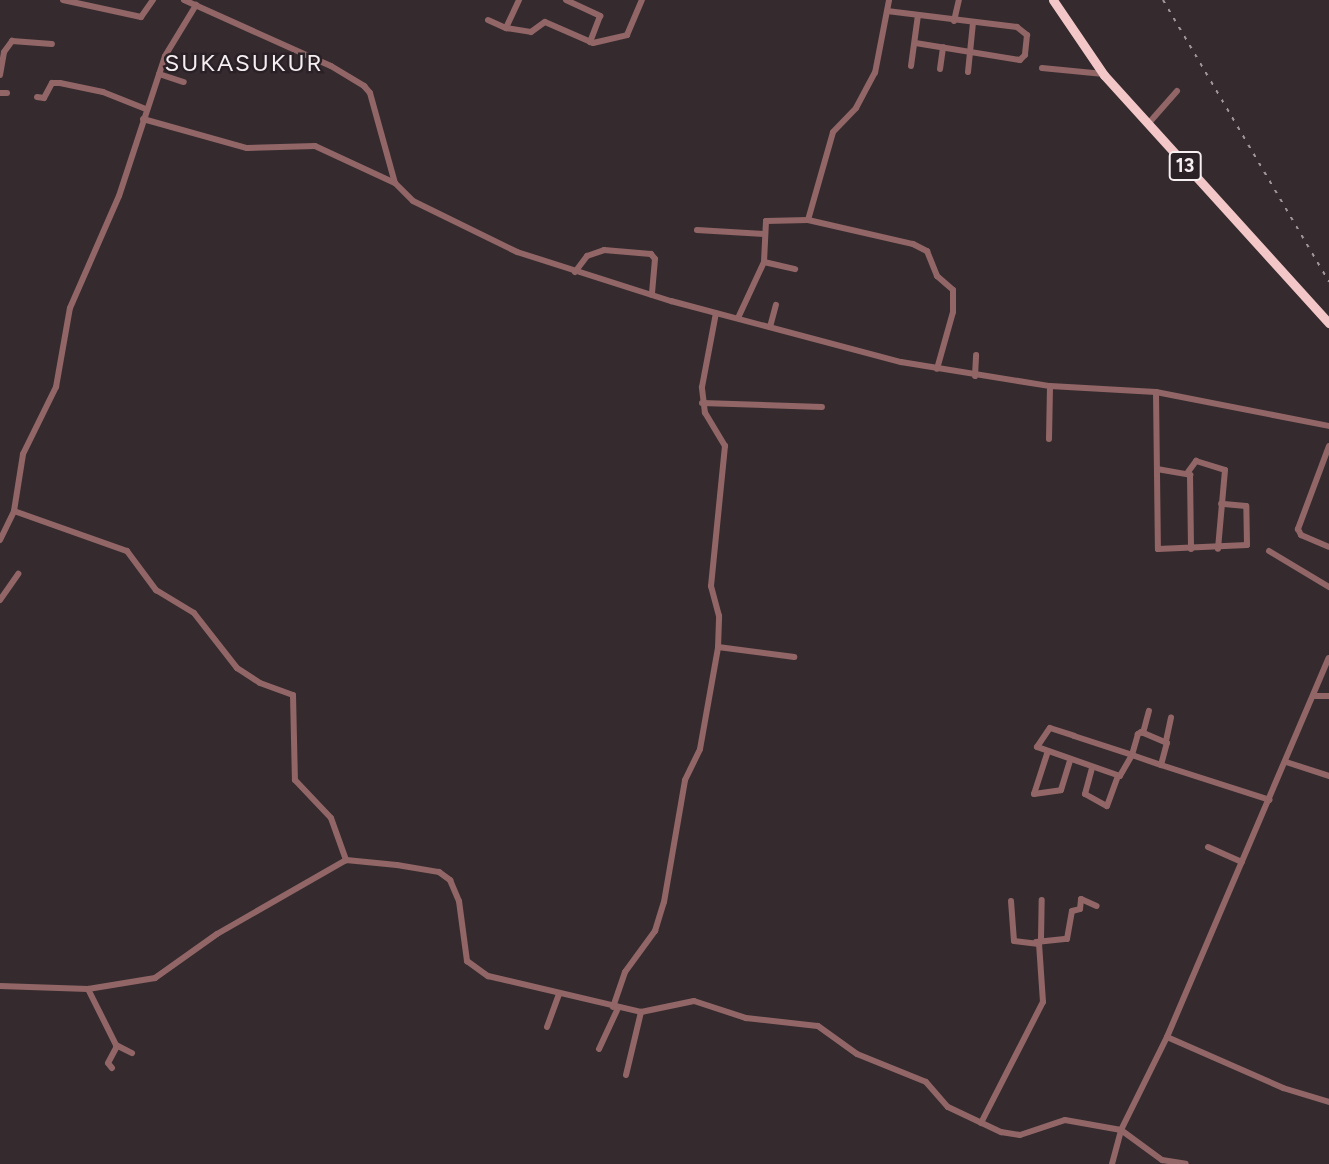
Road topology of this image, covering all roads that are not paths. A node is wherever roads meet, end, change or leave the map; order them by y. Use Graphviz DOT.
graph roads {
  1 [pos="63,0"];
  2 [pos="153,0"];
  3 [pos="184,0"];
  4 [pos="519,0"];
  5 [pos="566,0"];
  6 [pos="642,0"];
  7 [pos="889,0"];
  8 [pos="959,0"];
  9 [pos="1052,0"];
  10 [pos="195,5"];
  11 [pos="887,11"];
  12 [pos="918,15"];
  13 [pos="488,20"];
  14 [pos="954,21"];
  15 [pos="973,23"];
  16 [pos="506,27"];
  17 [pos="590,42"];
  18 [pos="915,43"];
  19 [pos="52,44"];
  20 [pos="943,47"];
  21 [pos="972,52"];
  22 [pos="911,66"];
  23 [pos="1042,68"];
  24 [pos="940,69"];
  25 [pos="968,72"];
  26 [pos="159,74"];
  27 [pos="1104,74"];
  28 [pos="0,75"];
  29 [pos="184,82"];
  30 [pos="1177,91"];
  31 [pos="37,97"];
  32 [pos="146,109"];
  33 [pos="143,119"];
  34 [pos="1148,124"];
  35 [pos="395,183"];
  36 [pos="808,220"];
  37 [pos="697,230"];
  38 [pos="765,233"];
  39 [pos="764,262"];
  40 [pos="795,269"];
  41 [pos="575,272"];
  42 [pos="652,295"];
  43 [pos="776,305"];
  44 [pos="716,313"];
  45 [pos="738,318"];
  46 [pos="1329,323"];
  47 [pos="770,327"];
  48 [pos="976,355"];
  49 [pos="937,369"];
  50 [pos="975,376"];
  51 [pos="1050,386"];
  52 [pos="1156,392"];
  53 [pos="702,403"];
  54 [pos="822,407"];
  55 [pos="1329,426"];
  56 [pos="1049,439"];
  57 [pos="1329,446"];
  58 [pos="1157,469"];
  59 [pos="1188,472"];
  60 [pos="1221,504"];
  61 [pos="14,511"];
  62 [pos="0,540"];
  63 [pos="1329,547"];
  64 [pos="1191,549"];
  65 [pos="1218,549"];
  66 [pos="1269,551"];
  67 [pos="18,574"];
  68 [pos="1329,587"];
  69 [pos="0,600"];
  70 [pos="718,647"];
  71 [pos="794,657"];
  72 [pos="1329,658"];
  73 [pos="1329,695"];
  74 [pos="1315,696"];
  75 [pos="1149,711"];
  76 [pos="1171,718"];
  77 [pos="1143,733"];
  78 [pos="1166,741"];
  79 [pos="1046,754"];
  80 [pos="1132,755"];
  81 [pos="1070,761"];
  82 [pos="1286,762"];
  83 [pos="1161,765"];
  84 [pos="1092,768"];
  85 [pos="1118,776"];
  86 [pos="1329,776"];
  87 [pos="1270,800"];
  88 [pos="1208,847"];
  89 [pos="346,860"];
  90 [pos="1242,862"];
  91 [pos="1042,900"];
  92 [pos="1011,901"];
  93 [pos="1097,906"];
  94 [pos="1038,941"];
  95 [pos="0,986"];
  96 [pos="88,989"];
  97 [pos="559,994"];
  98 [pos="616,1007"];
  99 [pos="641,1012"];
  100 [pos="547,1027"];
  101 [pos="1167,1037"];
  102 [pos="117,1046"];
  103 [pos="599,1049"];
  104 [pos="132,1053"];
  105 [pos="112,1068"];
  106 [pos="626,1075"];
  107 [pos="1329,1102"];
  108 [pos="981,1123"];
  109 [pos="1121,1130"];
  110 [pos="1112,1164"];
  111 [pos="1186,1164"];
  1 -- 2 [label="street"];
  3 -- 10 [label="street"];
  4 -- 16 [label="street"];
  5 -- 17 [label="street"];
  6 -- 17 [label="street"];
  7 -- 11 [label="street"];
  8 -- 14 [label="street"];
  9 -- 27 [label="highway, 13"];
  10 -- 26 [label="street"];
  10 -- 35 [label="street"];
  11 -- 12 [label="street"];
  11 -- 36 [label="street"];
  12 -- 14 [label="street"];
  12 -- 18 [label="street"];
  13 -- 16 [label="street"];
  14 -- 15 [label="street"];
  15 -- 21 [label="street"];
  15 -- 21 [label="street"];
  16 -- 17 [label="street"];
  18 -- 20 [label="street"];
  18 -- 22 [label="street"];
  19 -- 28 [label="street"];
  20 -- 21 [label="street"];
  20 -- 24 [label="street"];
  21 -- 25 [label="street"];
  23 -- 27 [label="street"];
  26 -- 29 [label="street"];
  26 -- 32 [label="street"];
  27 -- 34 [label="highway, 13"];
  30 -- 34 [label="street"];
  31 -- 32 [label="street"];
  32 -- 33 [label="street"];
  33 -- 35 [label="street"];
  33 -- 61 [label="street"];
  34 -- 46 [label="highway, 13"];
  35 -- 41 [label="street"];
  36 -- 38 [label="street"];
  36 -- 49 [label="street"];
  37 -- 38 [label="street"];
  38 -- 39 [label="street"];
  39 -- 40 [label="street"];
  39 -- 45 [label="street"];
  41 -- 42 [label="street"];
  41 -- 42 [label="street"];
  42 -- 44 [label="street"];
  43 -- 47 [label="street"];
  44 -- 45 [label="street"];
  44 -- 53 [label="street"];
  45 -- 47 [label="street"];
  47 -- 49 [label="street"];
  48 -- 50 [label="street"];
  49 -- 50 [label="street"];
  50 -- 51 [label="street"];
  51 -- 52 [label="street"];
  51 -- 56 [label="street"];
  52 -- 55 [label="street"];
  52 -- 58 [label="street"];
  53 -- 54 [label="street"];
  53 -- 70 [label="street"];
  57 -- 63 [label="street"];
  58 -- 59 [label="street"];
  58 -- 64 [label="street"];
  59 -- 60 [label="street"];
  59 -- 64 [label="street"];
  60 -- 65 [label="street"];
  60 -- 65 [label="street"];
  61 -- 62 [label="street"];
  61 -- 89 [label="street"];
  64 -- 65 [label="street"];
  66 -- 68 [label="street"];
  67 -- 69 [label="street"];
  70 -- 71 [label="street"];
  70 -- 98 [label="street"];
  72 -- 74 [label="street"];
  73 -- 74 [label="street"];
  74 -- 82 [label="street"];
  75 -- 77 [label="street"];
  76 -- 78 [label="street"];
  77 -- 78 [label="street"];
  77 -- 80 [label="street"];
  78 -- 83 [label="street"];
  79 -- 80 [label="street"];
  79 -- 81 [label="street"];
  79 -- 81 [label="street"];
  80 -- 83 [label="street"];
  80 -- 85 [label="street"];
  81 -- 84 [label="street"];
  82 -- 86 [label="street"];
  82 -- 87 [label="street"];
  83 -- 87 [label="street"];
  84 -- 85 [label="street"];
  84 -- 85 [label="street"];
  87 -- 90 [label="street"];
  88 -- 90 [label="street"];
  89 -- 96 [label="street"];
  89 -- 97 [label="street"];
  90 -- 101 [label="street"];
  91 -- 94 [label="street"];
  92 -- 94 [label="street"];
  93 -- 94 [label="street"];
  94 -- 108 [label="street"];
  95 -- 96 [label="street"];
  96 -- 102 [label="street"];
  97 -- 98 [label="street"];
  97 -- 100 [label="street"];
  98 -- 99 [label="street"];
  98 -- 103 [label="street"];
  99 -- 106 [label="street"];
  99 -- 108 [label="street"];
  101 -- 107 [label="street"];
  101 -- 109 [label="street"];
  102 -- 104 [label="street"];
  102 -- 105 [label="street"];
  108 -- 109 [label="street"];
  109 -- 110 [label="street"];
  109 -- 111 [label="street"];
}
